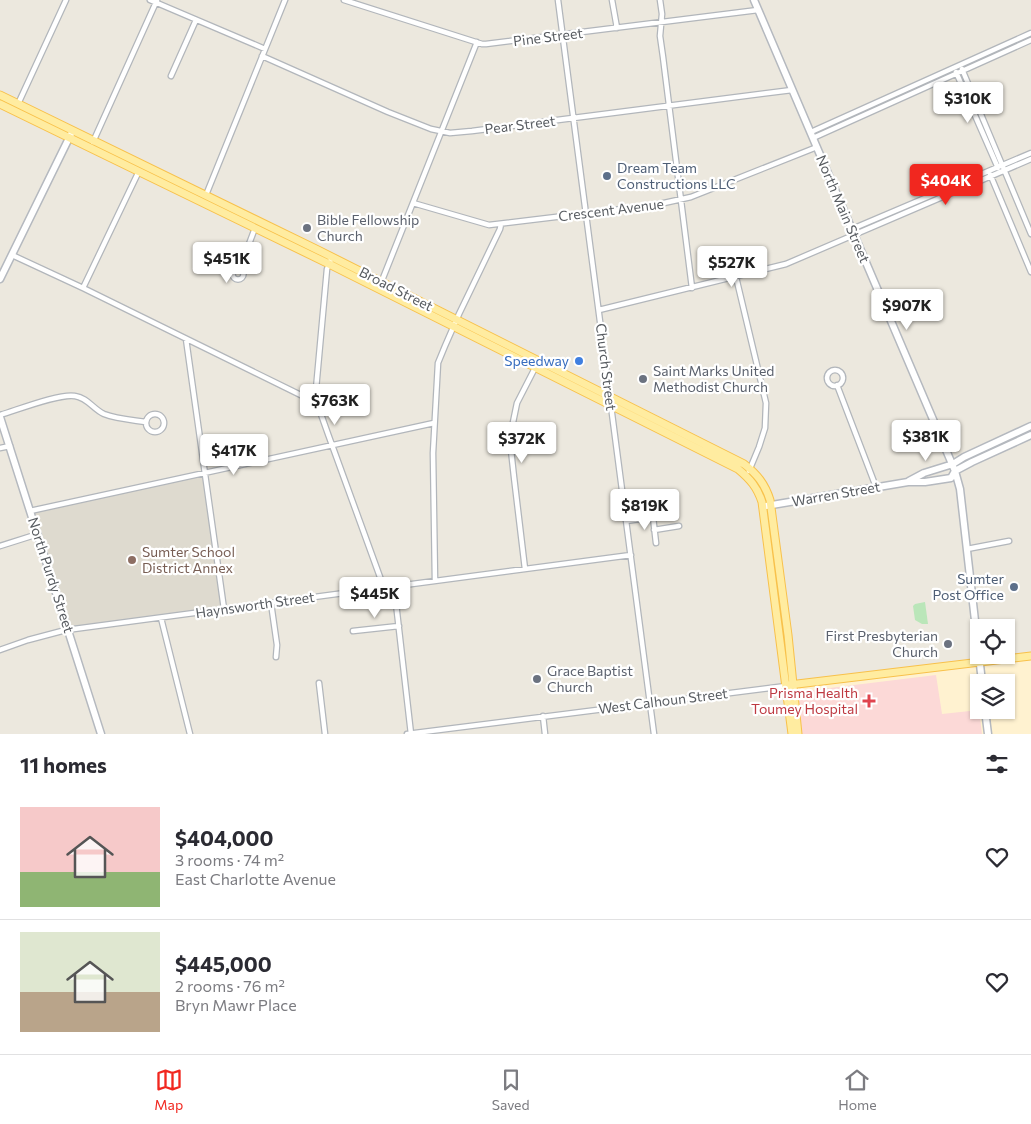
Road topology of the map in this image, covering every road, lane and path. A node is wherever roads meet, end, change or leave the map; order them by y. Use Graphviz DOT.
graph roads {
  1 [pos="66,0"];
  2 [pos="150,0"];
  3 [pos="285,0"];
  4 [pos="344,0"];
  5 [pos="558,0"];
  6 [pos="612,0"];
  7 [pos="660,0"];
  8 [pos="754,0"];
  9 [pos="156,1"];
  10 [pos="758,10"];
  11 [pos="196,20"];
  12 [pos="662,22"];
  13 [pos="617,28"];
  14 [pos="1031,33"];
  15 [pos="562,36"];
  16 [pos="1031,40"];
  17 [pos="477,42"];
  18 [pos="265,49"];
  19 [pos="262,56"];
  20 [pos="958,65"];
  21 [pos="962,70"];
  22 [pos="956,73"];
  23 [pos="171,76"];
  24 [pos="792,90"];
  25 [pos="0,95"];
  26 [pos="0,104"];
  27 [pos="18,104"];
  28 [pos="669,106"];
  29 [pos="574,118"];
  30 [pos="73,130"];
  31 [pos="442,132"];
  32 [pos="812,135"];
  33 [pos="70,137"];
  34 [pos="94,140"];
  35 [pos="90,147"];
  36 [pos="817,147"];
  37 [pos="1031,153"];
  38 [pos="1031,160"];
  39 [pos="997,168"];
  40 [pos="1003,168"];
  41 [pos="139,171"];
  42 [pos="989,174"];
  43 [pos="206,195"];
  44 [pos="681,200"];
  45 [pos="413,203"];
  46 [pos="586,214"];
  47 [pos="501,224"];
  48 [pos="255,228"];
  49 [pos="853,232"];
  50 [pos="1031,234"];
  51 [pos="12,255"];
  52 [pos="1029,260"];
  53 [pos="330,261"];
  54 [pos="240,268"];
  55 [pos="1031,272"];
  56 [pos="736,277"];
  57 [pos="0,279"];
  58 [pos="380,286"];
  59 [pos="83,288"];
  60 [pos="692,288"];
  61 [pos="599,310"];
  62 [pos="455,323"];
  63 [pos="186,339"];
  64 [pos="537,364"];
  65 [pos="837,385"];
  66 [pos="610,396"];
  67 [pos="317,403"];
  68 [pos="612,406"];
  69 [pos="0,416"];
  70 [pos="146,422"];
  71 [pos="434,423"];
  72 [pos="1031,426"];
  73 [pos="1031,435"];
  74 [pos="332,445"];
  75 [pos="10,446"];
  76 [pos="0,448"];
  77 [pos="954,468"];
  78 [pos="750,469"];
  79 [pos="205,473"];
  80 [pos="747,477"];
  81 [pos="908,482"];
  82 [pos="876,487"];
  83 [pos="660,501"];
  84 [pos="767,506"];
  85 [pos="30,511"];
  86 [pos="653,517"];
  87 [pos="626,521"];
  88 [pos="679,526"];
  89 [pos="654,530"];
  90 [pos="38,534"];
  91 [pos="1009,541"];
  92 [pos="656,544"];
  93 [pos="0,546"];
  94 [pos="967,549"];
  95 [pos="631,555"];
  96 [pos="525,569"];
  97 [pos="435,581"];
  98 [pos="394,586"];
  99 [pos="384,588"];
  100 [pos="272,603"];
  101 [pos="224,609"];
  102 [pos="161,618"];
  103 [pos="974,619"];
  104 [pos="399,626"];
  105 [pos="69,630"];
  106 [pos="353,631"];
  107 [pos="0,650"];
  108 [pos="1031,656"];
  109 [pos="276,658"];
  110 [pos="1015,658"];
  111 [pos="970,662"];
  112 [pos="319,683"];
  113 [pos="790,685"];
  114 [pos="650,703"];
  115 [pos="543,716"];
  116 [pos="986,719"];
  117 [pos="101,734"];
  118 [pos="190,734"];
  119 [pos="325,734"];
  120 [pos="407,734"];
  121 [pos="411,734"];
  122 [pos="545,734"];
  123 [pos="654,734"];
  124 [pos="792,734"];
  125 [pos="798,734"];
  126 [pos="988,734"];
  1 -- 27 [label="street"];
  2 -- 9 [label="street"];
  3 -- 18 [label="street"];
  4 -- 17 [label="street, Pine Street"];
  5 -- 15 [label="street, Church Street"];
  6 -- 13 [label="street"];
  7 -- 12 [label="street"];
  8 -- 10 [label="street, North Main Street"];
  9 -- 11 [label="street"];
  9 -- 34 [label="street"];
  10 -- 12 [label="street, Pine Street"];
  10 -- 24 [label="street, North Main Street"];
  11 -- 18 [label="street"];
  11 -- 23 [label="street"];
  12 -- 13 [label="street, Pine Street"];
  12 -- 28 [label="street"];
  13 -- 15 [label="street, Pine Street"];
  14 -- 20 [label="street"];
  15 -- 17 [label="street, Pine Street"];
  15 -- 29 [label="street, Church Street"];
  16 -- 21 [label="street"];
  17 -- 31 [label="street"];
  18 -- 19 [label="street"];
  19 -- 31 [label="street, Pear Street"];
  19 -- 43 [label="street"];
  20 -- 21 [label="street"];
  20 -- 22 [label="street"];
  20 -- 32 [label="street"];
  21 -- 22 [label="street"];
  21 -- 40 [label="street"];
  22 -- 32 [label="street"];
  22 -- 39 [label="street"];
  24 -- 28 [label="street, Pear Street"];
  24 -- 32 [label="street, North Main Street"];
  25 -- 27 [label="main road, Broad Street"];
  26 -- 33 [label="main road, Broad Street"];
  27 -- 30 [label="main road, Broad Street"];
  28 -- 29 [label="street, Pear Street"];
  28 -- 44 [label="street"];
  29 -- 31 [label="street, Pear Street"];
  29 -- 46 [label="street, Church Street"];
  30 -- 33 [label="street"];
  30 -- 34 [label="main road, Broad Street"];
  31 -- 45 [label="street"];
  32 -- 36 [label="street, North Main Street"];
  33 -- 35 [label="main road, Broad Street"];
  33 -- 51 [label="street"];
  34 -- 35 [label="street"];
  34 -- 43 [label="main road, Broad Street"];
  35 -- 41 [label="main road, Broad Street"];
  36 -- 44 [label="street, Crescent Avenue"];
  36 -- 49 [label="street, North Main Street"];
  37 -- 40 [label="street"];
  38 -- 40 [label="street"];
  39 -- 40 [label="street"];
  39 -- 42 [label="street"];
  40 -- 42 [label="street"];
  40 -- 50 [label="street"];
  41 -- 48 [label="main road, Broad Street"];
  41 -- 59 [label="street"];
  42 -- 49 [label="street"];
  42 -- 52 [label="street"];
  43 -- 53 [label="main road, Broad Street"];
  44 -- 46 [label="street, Crescent Avenue"];
  44 -- 60 [label="street"];
  45 -- 47 [label="street, Crescent Avenue"];
  45 -- 58 [label="street"];
  46 -- 47 [label="street, Crescent Avenue"];
  46 -- 61 [label="street, Church Street"];
  47 -- 62 [label="street"];
  48 -- 53 [label="main road, Broad Street"];
  48 -- 54 [label="street"];
  49 -- 56 [label="street"];
  49 -- 77 [label="street, North Main Street"];
  51 -- 57 [label="street"];
  51 -- 59 [label="street"];
  52 -- 55 [label="street"];
  53 -- 58 [label="main road, Broad Street"];
  53 -- 67 [label="street"];
  56 -- 60 [label="street"];
  56 -- 78 [label="street"];
  58 -- 62 [label="main road, Broad Street"];
  59 -- 63 [label="street"];
  60 -- 61 [label="street"];
  61 -- 66 [label="street, Church Street"];
  62 -- 64 [label="main road, Broad Street"];
  62 -- 71 [label="street"];
  63 -- 67 [label="street"];
  63 -- 79 [label="street"];
  64 -- 66 [label="main road, Broad Street"];
  64 -- 68 [label="main road, Broad Street"];
  64 -- 96 [label="street"];
  65 -- 82 [label="street"];
  66 -- 68 [label="street, Church Street"];
  66 -- 78 [label="main road, Broad Street"];
  67 -- 74 [label="street"];
  68 -- 80 [label="main road, Broad Street"];
  68 -- 87 [label="street, Church Street"];
  69 -- 70 [label="street"];
  69 -- 75 [label="street, North Purdy Street"];
  70 -- 70 [label="street"];
  71 -- 74 [label="street"];
  71 -- 97 [label="street"];
  72 -- 77 [label="street"];
  73 -- 77 [label="street"];
  74 -- 79 [label="street"];
  74 -- 99 [label="street"];
  75 -- 76 [label="street"];
  75 -- 85 [label="street, North Purdy Street"];
  77 -- 81 [label="street, Warren Street"];
  77 -- 81 [label="street, Warren Street"];
  77 -- 94 [label="street, North Main Street"];
  78 -- 80 [label="street"];
  78 -- 84 [label="main road, Broad Street"];
  79 -- 85 [label="street"];
  79 -- 101 [label="street"];
  80 -- 84 [label="main road, Broad Street"];
  81 -- 82 [label="street, Warren Street"];
  82 -- 84 [label="street, Warren Street"];
  83 -- 86 [label="street"];
  84 -- 113 [label="main road"];
  85 -- 90 [label="street, North Purdy Street"];
  86 -- 87 [label="street"];
  86 -- 89 [label="street"];
  87 -- 95 [label="street, Church Street"];
  88 -- 89 [label="street"];
  89 -- 92 [label="street"];
  90 -- 93 [label="street"];
  90 -- 105 [label="street, North Purdy Street"];
  91 -- 94 [label="street"];
  94 -- 103 [label="street, North Main Street"];
  95 -- 96 [label="street, Haynsworth Street"];
  95 -- 114 [label="street, Church Street"];
  96 -- 97 [label="street, Haynsworth Street"];
  97 -- 98 [label="street, Haynsworth Street"];
  98 -- 99 [label="street, Haynsworth Street"];
  98 -- 104 [label="street"];
  99 -- 100 [label="street, Haynsworth Street"];
  100 -- 101 [label="street, Haynsworth Street"];
  100 -- 109 [label="street"];
  101 -- 102 [label="street, Haynsworth Street"];
  102 -- 105 [label="street, Haynsworth Street"];
  102 -- 118 [label="street"];
  104 -- 106 [label="street"];
  104 -- 121 [label="street"];
  105 -- 107 [label="street, Haynsworth Street"];
  105 -- 117 [label="street, North Purdy Street"];
  108 -- 110 [label="main road, West Calhoun Street"];
  111 -- 113 [label="main road, West Calhoun Street"];
  112 -- 119 [label="street"];
  113 -- 114 [label="street, West Calhoun Street"];
  113 -- 124 [label="main road"];
  113 -- 125 [label="main road"];
  114 -- 115 [label="street, West Calhoun Street"];
  114 -- 123 [label="street, Church Street"];
  115 -- 121 [label="street, West Calhoun Street"];
  115 -- 122 [label="street"];
  116 -- 126 [label="street"];
  120 -- 121 [label="street, West Calhoun Street"];
}
